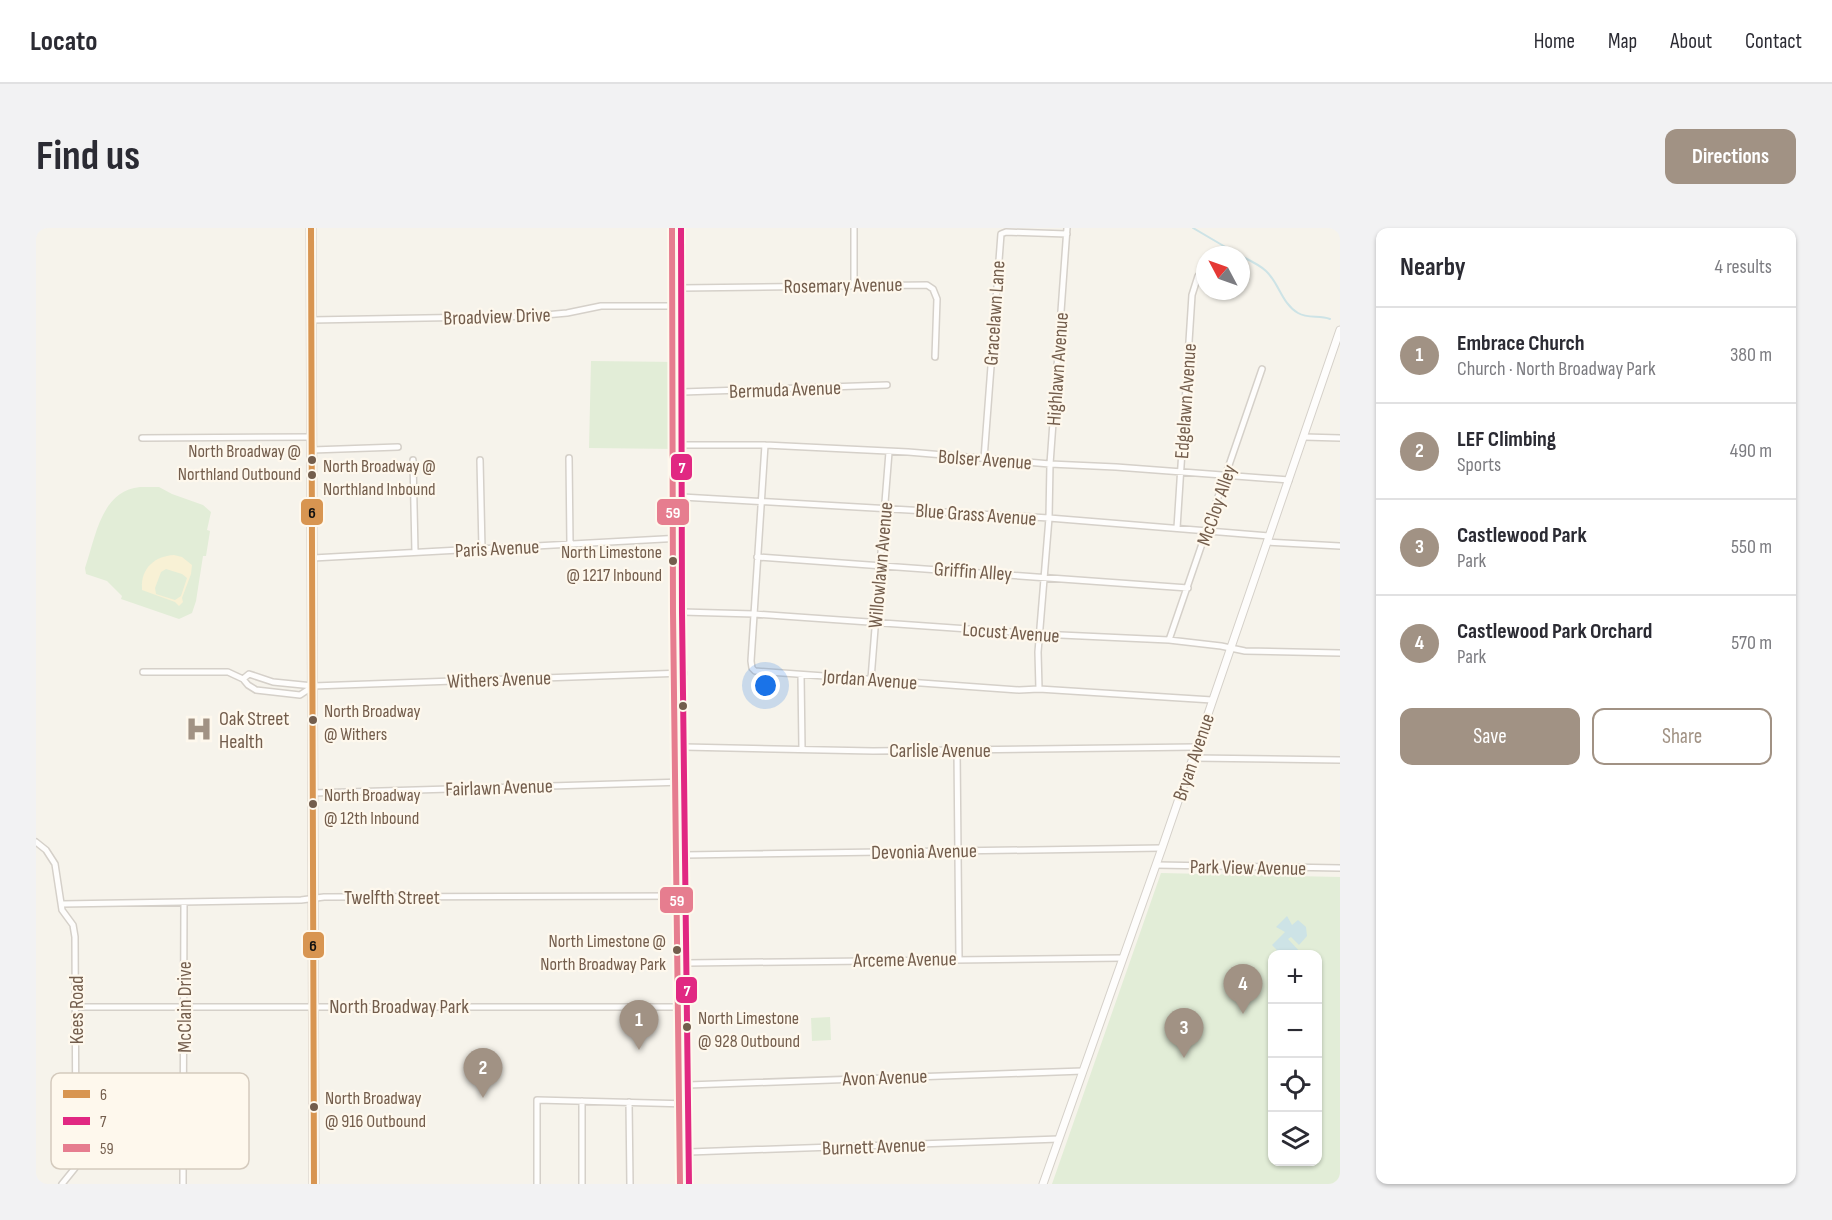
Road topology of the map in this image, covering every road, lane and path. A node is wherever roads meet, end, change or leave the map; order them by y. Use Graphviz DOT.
graph roads {
  1 [pos="311,228"];
  2 [pos="681,228"];
  3 [pos="854,228"];
  4 [pos="1067,231"];
  5 [pos="1196,282"];
  6 [pos="854,285"];
  7 [pos="681,288"];
  8 [pos="682,306"];
  9 [pos="311,320"];
  10 [pos="1339,335"];
  11 [pos="935,357"];
  12 [pos="1262,369"];
  13 [pos="887,385"];
  14 [pos="682,392"];
  15 [pos="312,437"];
  16 [pos="1304,437"];
  17 [pos="142,438"];
  18 [pos="1340,438"];
  19 [pos="682,445"];
  20 [pos="765,445"];
  21 [pos="398,447"];
  22 [pos="312,450"];
  23 [pos="889,452"];
  24 [pos="569,458"];
  25 [pos="984,459"];
  26 [pos="413,460"];
  27 [pos="480,460"];
  28 [pos="1050,464"];
  29 [pos="1181,472"];
  30 [pos="1227,474"];
  31 [pos="1289,480"];
  32 [pos="682,497"];
  33 [pos="762,502"];
  34 [pos="885,508"];
  35 [pos="1049,518"];
  36 [pos="1177,528"];
  37 [pos="1208,531"];
  38 [pos="682,538"];
  39 [pos="1268,539"];
  40 [pos="570,543"];
  41 [pos="1340,546"];
  42 [pos="482,549"];
  43 [pos="415,552"];
  44 [pos="757,557"];
  45 [pos="313,558"];
  46 [pos="880,565"];
  47 [pos="1044,576"];
  48 [pos="1188,588"];
  49 [pos="682,612"];
  50 [pos="754,614"];
  51 [pos="874,622"];
  52 [pos="1039,634"];
  53 [pos="1169,640"];
  54 [pos="1230,648"];
  55 [pos="1340,653"];
  56 [pos="143,672"];
  57 [pos="684,673"];
  58 [pos="801,675"];
  59 [pos="243,679"];
  60 [pos="871,679"];
  61 [pos="313,686"];
  62 [pos="1040,689"];
  63 [pos="1212,700"];
  64 [pos="684,747"];
  65 [pos="1196,747"];
  66 [pos="802,748"];
  67 [pos="957,750"];
  68 [pos="1193,758"];
  69 [pos="1340,760"];
  70 [pos="684,782"];
  71 [pos="313,793"];
  72 [pos="36,842"];
  73 [pos="1162,848"];
  74 [pos="959,851"];
  75 [pos="685,855"];
  76 [pos="1156,865"];
  77 [pos="1340,868"];
  78 [pos="687,896"];
  79 [pos="313,899"];
  80 [pos="184,902"];
  81 [pos="62,904"];
  82 [pos="959,958"];
  83 [pos="1123,958"];
  84 [pos="687,963"];
  85 [pos="314,1006"];
  86 [pos="686,1006"];
  87 [pos="76,1007"];
  88 [pos="184,1008"];
  89 [pos="1083,1071"];
  90 [pos="76,1073"];
  91 [pos="184,1073"];
  92 [pos="688,1085"];
  93 [pos="582,1101"];
  94 [pos="629,1102"];
  95 [pos="689,1104"];
  96 [pos="1059,1139"];
  97 [pos="688,1152"];
  98 [pos="74,1169"];
  99 [pos="183,1169"];
  100 [pos="62,1184"];
  101 [pos="183,1184"];
  102 [pos="314,1184"];
  103 [pos="537,1184"];
  104 [pos="582,1184"];
  105 [pos="630,1184"];
  106 [pos="689,1184"];
  107 [pos="1043,1184"];
  1 -- 9 [label="main road"];
  2 -- 7 [label="street"];
  3 -- 6 [label="street"];
  4 -- 25 [label="street, Gracelawn Lane"];
  4 -- 28 [label="street, Highlawn Avenue"];
  5 -- 29 [label="street, Edgelawn Avenue"];
  6 -- 7 [label="street, Rosemary Avenue"];
  6 -- 11 [label="street, Rosemary Avenue"];
  7 -- 8 [label="street"];
  8 -- 9 [label="street, Broadview Drive"];
  8 -- 14 [label="street"];
  9 -- 15 [label="main road"];
  10 -- 16 [label="street, Bryan Avenue"];
  12 -- 30 [label="street, McCloy Alley"];
  13 -- 14 [label="street, Bermuda Avenue"];
  14 -- 19 [label="street"];
  15 -- 17 [label="street"];
  15 -- 22 [label="main road"];
  16 -- 18 [label="street"];
  16 -- 31 [label="street, Bryan Avenue"];
  19 -- 20 [label="street, Bolser Avenue"];
  19 -- 32 [label="street"];
  20 -- 23 [label="street, Bolser Avenue"];
  20 -- 33 [label="street, Jordan Avenue"];
  21 -- 22 [label="street"];
  22 -- 45 [label="main road"];
  23 -- 25 [label="street, Bolser Avenue"];
  23 -- 34 [label="street, Willowlawn Avenue"];
  24 -- 40 [label="street"];
  25 -- 28 [label="street, Bolser Avenue"];
  26 -- 43 [label="street"];
  27 -- 42 [label="street"];
  28 -- 29 [label="street, Bolser Avenue"];
  28 -- 35 [label="street, Highlawn Avenue"];
  29 -- 30 [label="street, Bolser Avenue"];
  29 -- 36 [label="street, Edgelawn Avenue"];
  30 -- 31 [label="street, Bolser Avenue"];
  30 -- 37 [label="street, McCloy Alley"];
  31 -- 39 [label="street, Bryan Avenue"];
  32 -- 33 [label="street, Blue Grass Avenue"];
  32 -- 38 [label="street"];
  33 -- 34 [label="street, Blue Grass Avenue"];
  33 -- 44 [label="street, Jordan Avenue"];
  34 -- 35 [label="street, Blue Grass Avenue"];
  34 -- 46 [label="street, Willowlawn Avenue"];
  35 -- 36 [label="street, Blue Grass Avenue"];
  35 -- 47 [label="street, Highlawn Avenue"];
  36 -- 37 [label="street, Blue Grass Avenue"];
  37 -- 39 [label="street, Blue Grass Avenue"];
  37 -- 48 [label="street, McCloy Alley"];
  38 -- 40 [label="street, Paris Avenue"];
  38 -- 49 [label="street"];
  39 -- 41 [label="street, Blue Grass Avenue"];
  39 -- 54 [label="street, Bryan Avenue"];
  40 -- 42 [label="street, Paris Avenue"];
  42 -- 43 [label="street, Paris Avenue"];
  43 -- 45 [label="street, Paris Avenue"];
  44 -- 46 [label="street, Griffin Alley"];
  44 -- 50 [label="street, Jordan Avenue"];
  45 -- 61 [label="main road"];
  46 -- 47 [label="street, Griffin Alley"];
  46 -- 51 [label="street, Willowlawn Avenue"];
  47 -- 48 [label="street, Griffin Alley"];
  47 -- 52 [label="street, Highlawn Avenue"];
  48 -- 53 [label="street, McCloy Alley"];
  49 -- 50 [label="street, Locust Avenue"];
  49 -- 57 [label="street"];
  50 -- 51 [label="street, Locust Avenue"];
  50 -- 58 [label="street, Jordan Avenue"];
  51 -- 52 [label="street, Locust Avenue"];
  51 -- 60 [label="street, Willowlawn Avenue"];
  52 -- 53 [label="street, Locust Avenue"];
  52 -- 62 [label="street, Highlawn Avenue"];
  53 -- 54 [label="street, Locust Avenue"];
  54 -- 55 [label="street, Locust Avenue"];
  54 -- 63 [label="street, Bryan Avenue"];
  56 -- 59 [label="street"];
  57 -- 61 [label="street, Withers Avenue"];
  57 -- 64 [label="street"];
  58 -- 60 [label="street, Jordan Avenue"];
  58 -- 66 [label="street"];
  59 -- 61 [label="street"];
  59 -- 61 [label="street"];
  60 -- 62 [label="street, Jordan Avenue"];
  61 -- 71 [label="main road"];
  62 -- 63 [label="street, Jordan Avenue"];
  63 -- 65 [label="street, Bryan Avenue"];
  64 -- 66 [label="street, Carlisle Avenue"];
  64 -- 70 [label="street"];
  65 -- 67 [label="street, Carlisle Avenue"];
  65 -- 68 [label="street, Bryan Avenue"];
  66 -- 67 [label="street, Carlisle Avenue"];
  67 -- 74 [label="street"];
  68 -- 69 [label="street"];
  68 -- 73 [label="street, Bryan Avenue"];
  70 -- 71 [label="street, Fairlawn Avenue"];
  70 -- 75 [label="street"];
  71 -- 79 [label="main road"];
  72 -- 81 [label="street, Kees Road"];
  73 -- 74 [label="street, Devonia Avenue"];
  73 -- 76 [label="street, Bryan Avenue"];
  74 -- 75 [label="street, Devonia Avenue"];
  74 -- 82 [label="street"];
  75 -- 78 [label="street"];
  76 -- 77 [label="street, Park View Avenue"];
  76 -- 83 [label="street, Bryan Avenue"];
  78 -- 79 [label="street, Twelfth Street"];
  78 -- 84 [label="street"];
  79 -- 80 [label="street, Twelfth Street"];
  79 -- 85 [label="main road"];
  80 -- 81 [label="street, Twelfth Street"];
  80 -- 88 [label="street, McClain Drive"];
  81 -- 87 [label="street, Kees Road"];
  82 -- 83 [label="street, Arceme Avenue"];
  82 -- 84 [label="street, Arceme Avenue"];
  83 -- 89 [label="street, Bryan Avenue"];
  84 -- 86 [label="street"];
  85 -- 86 [label="street, North Broadway Park"];
  85 -- 88 [label="street, North Broadway Park"];
  85 -- 102 [label="main road"];
  86 -- 92 [label="street"];
  87 -- 88 [label="street, North Broadway Park"];
  87 -- 90 [label="street, Kees Road"];
  88 -- 91 [label="street, McClain Drive"];
  89 -- 92 [label="street, Avon Avenue"];
  89 -- 96 [label="street, Bryan Avenue"];
  92 -- 95 [label="street"];
  93 -- 94 [label="street"];
  93 -- 103 [label="street"];
  93 -- 104 [label="street"];
  94 -- 95 [label="street"];
  94 -- 105 [label="street"];
  95 -- 97 [label="street"];
  96 -- 97 [label="street, Burnett Avenue"];
  96 -- 107 [label="street, Bryan Avenue"];
  97 -- 106 [label="street"];
  98 -- 100 [label="street, Kees Road"];
  99 -- 101 [label="street, McClain Drive"];
}
